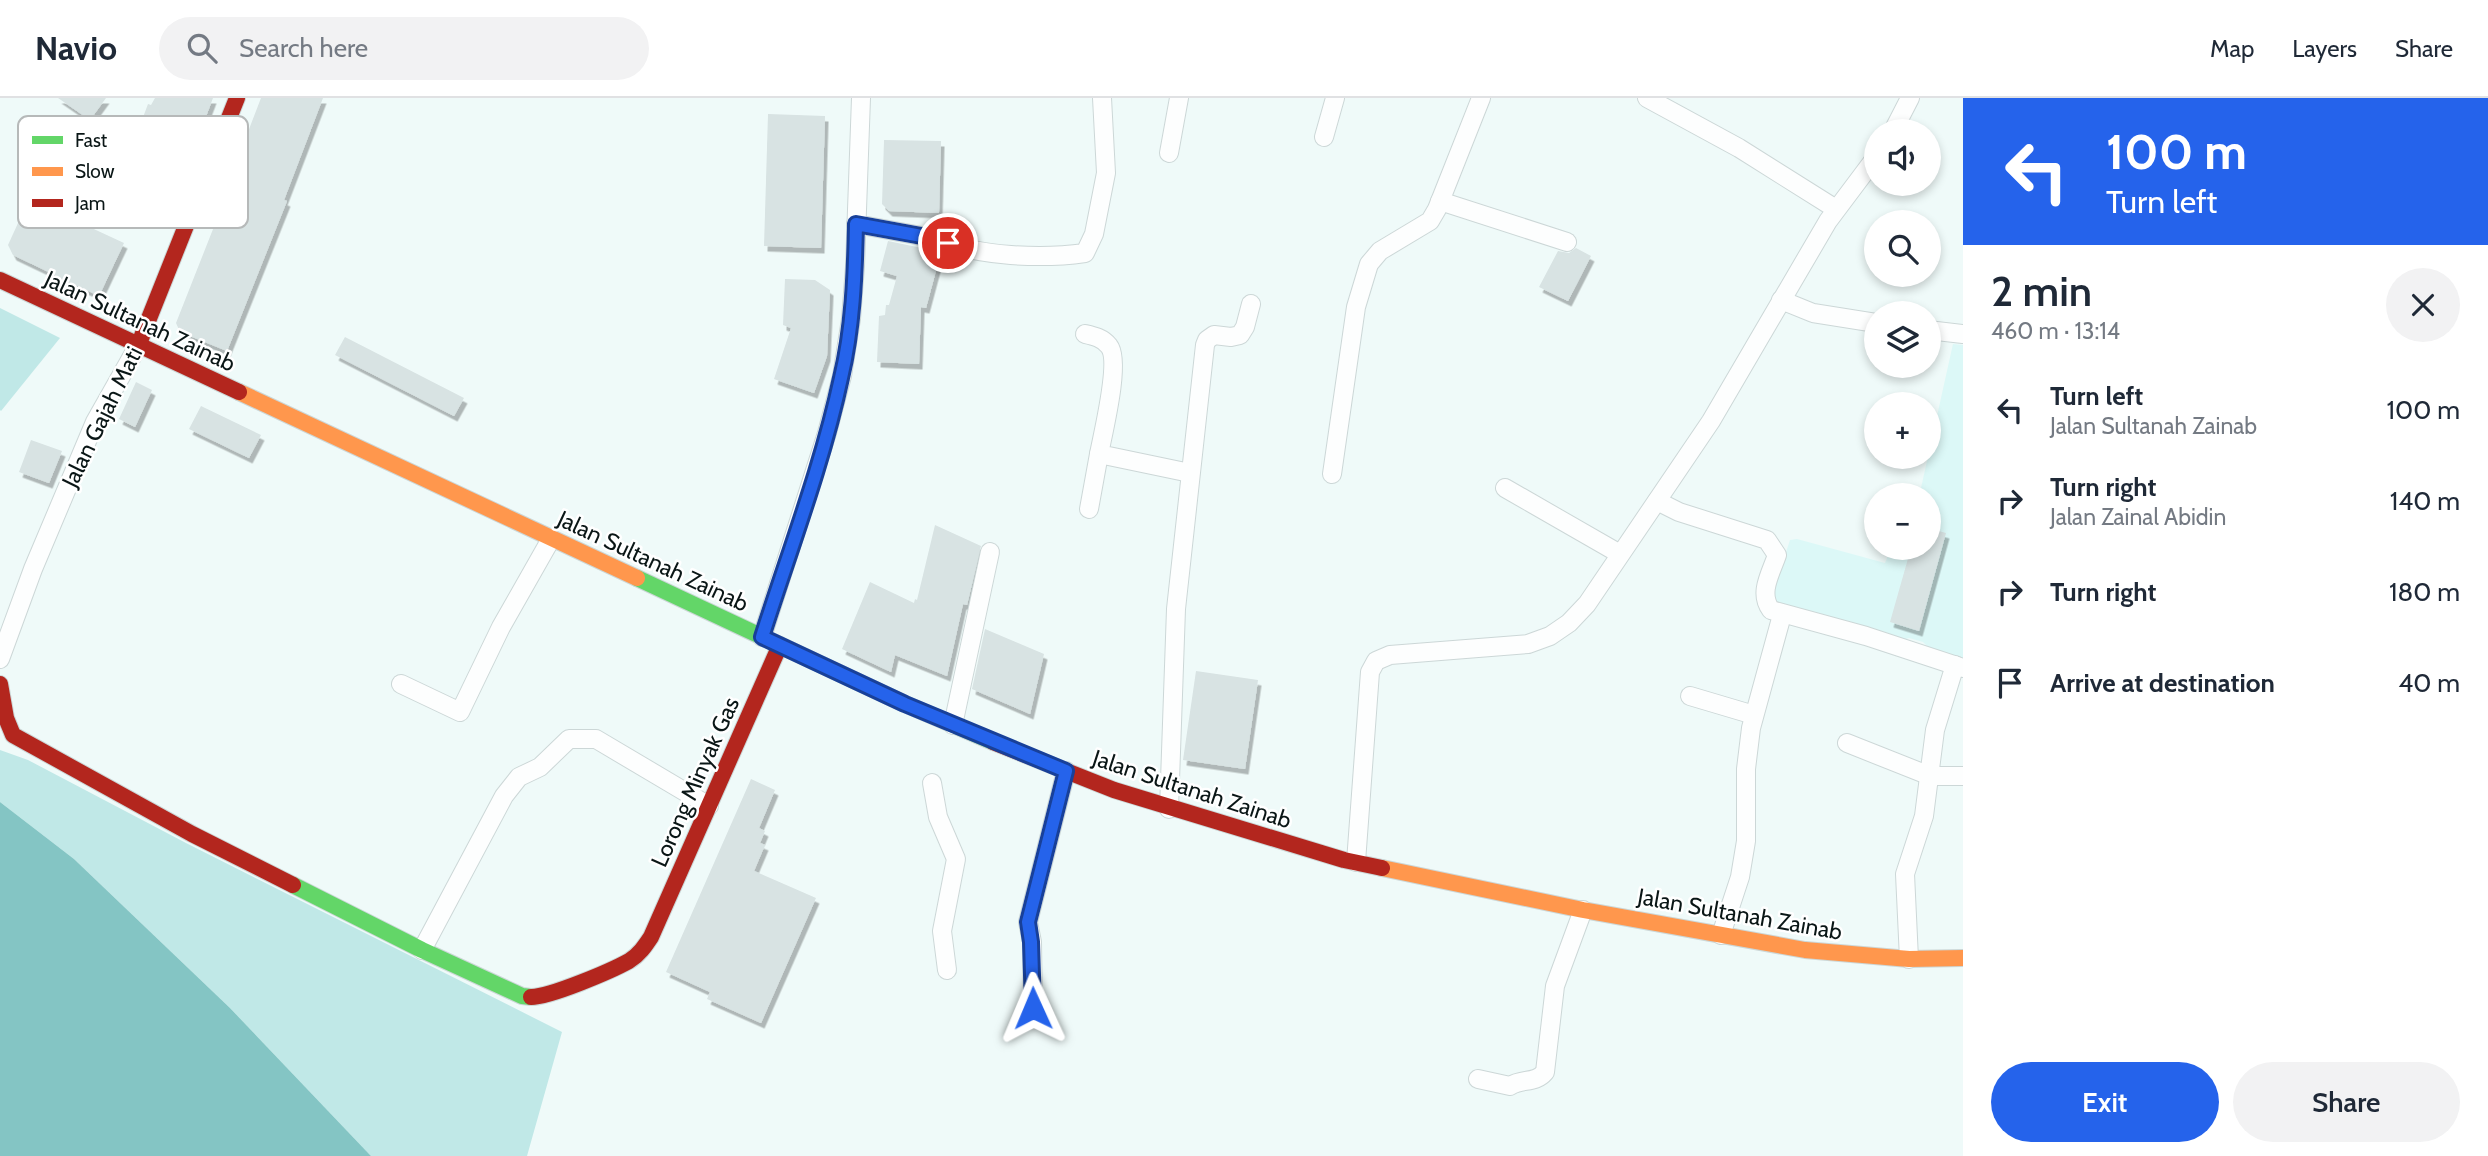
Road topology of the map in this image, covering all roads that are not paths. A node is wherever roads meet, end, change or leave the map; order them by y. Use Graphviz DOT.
graph roads {
  1 [pos="237,98"];
  2 [pos="861,98"];
  3 [pos="1102,98"];
  4 [pos="1179,98"];
  5 [pos="1335,98"];
  6 [pos="1481,98"];
  7 [pos="1647,98"];
  8 [pos="1910,98"];
  9 [pos="230,116"];
  10 [pos="1899,119"];
  11 [pos="1324,137"];
  12 [pos="1169,153"];
  13 [pos="1864,173"];
  14 [pos="1440,201"];
  15 [pos="1836,209"];
  16 [pos="856,224"];
  17 [pos="185,228"];
  18 [pos="1567,242"];
  19 [pos="0,279"];
  20 [pos="1781,300"];
  21 [pos="1251,304"];
  22 [pos="1864,321"];
  23 [pos="1941,331"];
  24 [pos="1085,334"];
  25 [pos="1963,334"];
  26 [pos="138,346"];
  27 [pos="1099,454"];
  28 [pos="1190,473"];
  29 [pos="1332,474"];
  30 [pos="1505,488"];
  31 [pos="1657,500"];
  32 [pos="1089,509"];
  33 [pos="551,539"];
  34 [pos="990,552"];
  35 [pos="1620,554"];
  36 [pos="1782,615"];
  37 [pos="762,637"];
  38 [pos="780,645"];
  39 [pos="0,659"];
  40 [pos="1959,666"];
  41 [pos="0,684"];
  42 [pos="401,684"];
  43 [pos="1690,696"];
  44 [pos="1755,715"];
  45 [pos="953,724"];
  46 [pos="1847,743"];
  47 [pos="1066,771"];
  48 [pos="1930,776"];
  49 [pos="1963,776"];
  50 [pos="932,783"];
  51 [pos="709,806"];
  52 [pos="1169,808"];
  53 [pos="1356,862"];
  54 [pos="1583,910"];
  55 [pos="1721,935"];
  56 [pos="422,950"];
  57 [pos="1963,958"];
  58 [pos="1909,960"];
  59 [pos="947,970"];
  60 [pos="1033,1008"];
  61 [pos="1478,1079"];
  1 -- 9 [label="main road, Jalan Gajah Mati"];
  2 -- 16 [label="street"];
  3 -- 16 [label="street"];
  4 -- 12 [label="street"];
  5 -- 11 [label="street"];
  6 -- 14 [label="street"];
  7 -- 15 [label="street"];
  8 -- 10 [label="street"];
  13 -- 15 [label="street"];
  14 -- 18 [label="street"];
  14 -- 29 [label="street"];
  15 -- 20 [label="street"];
  16 -- 37 [label="street"];
  17 -- 26 [label="main road, Jalan Gajah Mati"];
  19 -- 26 [label="main road, Jalan Sultanah Zainab"];
  20 -- 22 [label="street"];
  20 -- 31 [label="street"];
  21 -- 28 [label="street"];
  23 -- 25 [label="street"];
  24 -- 27 [label="street"];
  26 -- 33 [label="main road, Jalan Sultanah Zainab"];
  26 -- 39 [label="street, Jalan Gajah Mati"];
  27 -- 28 [label="street"];
  27 -- 32 [label="street"];
  28 -- 52 [label="street"];
  30 -- 35 [label="street"];
  31 -- 35 [label="street"];
  31 -- 36 [label="street"];
  33 -- 37 [label="main road, Jalan Sultanah Zainab"];
  33 -- 42 [label="street"];
  34 -- 45 [label="street"];
  35 -- 53 [label="street"];
  36 -- 40 [label="street"];
  36 -- 44 [label="street"];
  37 -- 38 [label="main road, Jalan Sultanah Zainab"];
  38 -- 45 [label="main road, Jalan Sultanah Zainab"];
  38 -- 51 [label="main road, Lorong Minyak Gas"];
  40 -- 48 [label="street"];
  41 -- 56 [label="main road"];
  43 -- 44 [label="street"];
  44 -- 55 [label="street"];
  45 -- 47 [label="main road, Jalan Sultanah Zainab"];
  46 -- 48 [label="street"];
  47 -- 52 [label="main road, Jalan Sultanah Zainab"];
  47 -- 60 [label="street"];
  48 -- 49 [label="street"];
  48 -- 58 [label="street"];
  50 -- 59 [label="street"];
  51 -- 56 [label="main road, Lorong Minyak Gas"];
  51 -- 56 [label="street"];
  52 -- 53 [label="main road, Jalan Sultanah Zainab"];
  53 -- 54 [label="main road, Jalan Sultanah Zainab"];
  54 -- 55 [label="main road, Jalan Sultanah Zainab"];
  54 -- 61 [label="street"];
  55 -- 58 [label="main road, Jalan Sultanah Zainab"];
  57 -- 58 [label="main road, Jalan Sultanah Zainab"];
}
